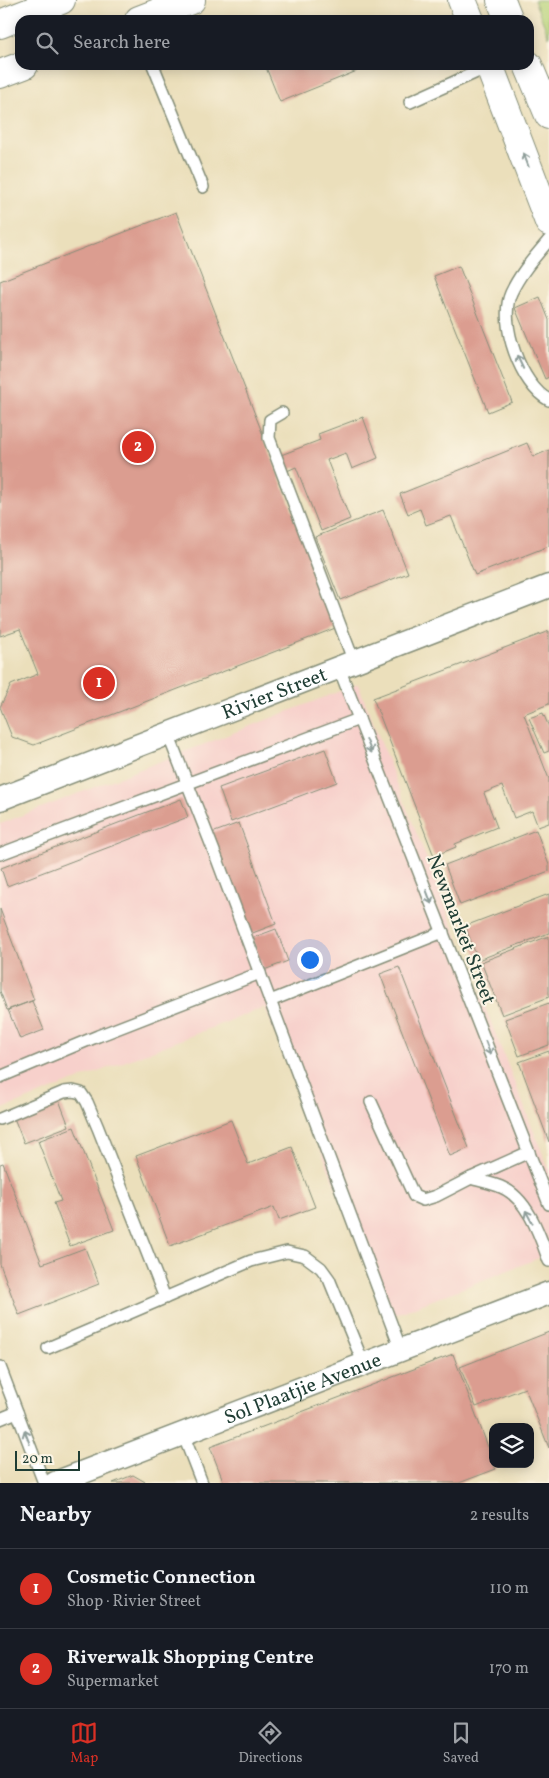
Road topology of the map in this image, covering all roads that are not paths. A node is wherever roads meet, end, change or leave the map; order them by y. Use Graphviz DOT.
graph roads {
  1 [pos="62,0"];
  2 [pos="190,0"];
  3 [pos="462,0"];
  4 [pos="500,0"];
  5 [pos="23,15"];
  6 [pos="152,15"];
  7 [pos="468,15"];
  8 [pos="507,15"];
  9 [pos="15,18"];
  10 [pos="0,24"];
  11 [pos="15,68"];
  12 [pos="155,70"];
  13 [pos="481,70"];
  14 [pos="492,70"];
  15 [pos="530,70"];
  16 [pos="0,74"];
  17 [pos="410,102"];
  18 [pos="549,115"];
  19 [pos="203,187"];
  20 [pos="549,222"];
  21 [pos="549,240"];
  22 [pos="549,400"];
  23 [pos="282,413"];
  24 [pos="549,586"];
  25 [pos="347,665"];
  26 [pos="359,719"];
  27 [pos="168,734"];
  28 [pos="186,784"];
  29 [pos="0,799"];
  30 [pos="0,854"];
  31 [pos="443,932"];
  32 [pos="260,973"];
  33 [pos="270,1001"];
  34 [pos="0,1077"];
  35 [pos="371,1102"];
  36 [pos="0,1119"];
  37 [pos="529,1152"];
  38 [pos="470,1178"];
  39 [pos="549,1204"];
  40 [pos="549,1261"];
  41 [pos="549,1293"];
  42 [pos="165,1298"];
  43 [pos="48,1348"];
  44 [pos="402,1350"];
  45 [pos="364,1365"];
  46 [pos="0,1367"];
  47 [pos="17,1412"];
  48 [pos="0,1419"];
  49 [pos="184,1434"];
  50 [pos="44,1483"];
  51 [pos="55,1483"];
  52 [pos="202,1483"];
  1 -- 5 [label="main road"];
  2 -- 6 [label="main road"];
  3 -- 7 [label="main road"];
  4 -- 8 [label="main road"];
  9 -- 10 [label="main road"];
  11 -- 16 [label="main road"];
  12 -- 19 [label="lane"];
  13 -- 17 [label="lane"];
  20 -- 14 [label="main road, one-way"];
  15 -- 18 [label="main road"];
  22 -- 21 [label="lane, one-way"];
  23 -- 25 [label="lane, Newmarket Street"];
  24 -- 25 [label="street, Rivier Street"];
  25 -- 26 [label="lane, Newmarket Street"];
  25 -- 27 [label="street, Rivier Street"];
  26 -- 28 [label="lane"];
  26 -- 31 [label="lane, Newmarket Street, one-way"];
  27 -- 28 [label="lane"];
  27 -- 29 [label="street, Rivier Street"];
  28 -- 30 [label="lane"];
  28 -- 32 [label="lane"];
  31 -- 33 [label="lane"];
  31 -- 37 [label="lane, Newmarket Street, one-way"];
  32 -- 33 [label="lane"];
  32 -- 34 [label="lane"];
  33 -- 44 [label="lane"];
  35 -- 38 [label="lane"];
  36 -- 42 [label="lane"];
  37 -- 38 [label="lane"];
  37 -- 39 [label="lane, Newmarket Street"];
  40 -- 38 [label="lane, one-way"];
  41 -- 44 [label="street, Sol Plaatjie Avenue"];
  42 -- 43 [label="lane"];
  42 -- 45 [label="lane"];
  44 -- 45 [label="street, Sol Plaatjie Avenue"];
  45 -- 49 [label="street, Sol Plaatjie Avenue"];
  46 -- 47 [label="lane"];
  47 -- 48 [label="lane"];
  50 -- 47 [label="lane, one-way"];
  49 -- 51 [label="street, Sol Plaatjie Avenue"];
  49 -- 52 [label="lane"];
}
